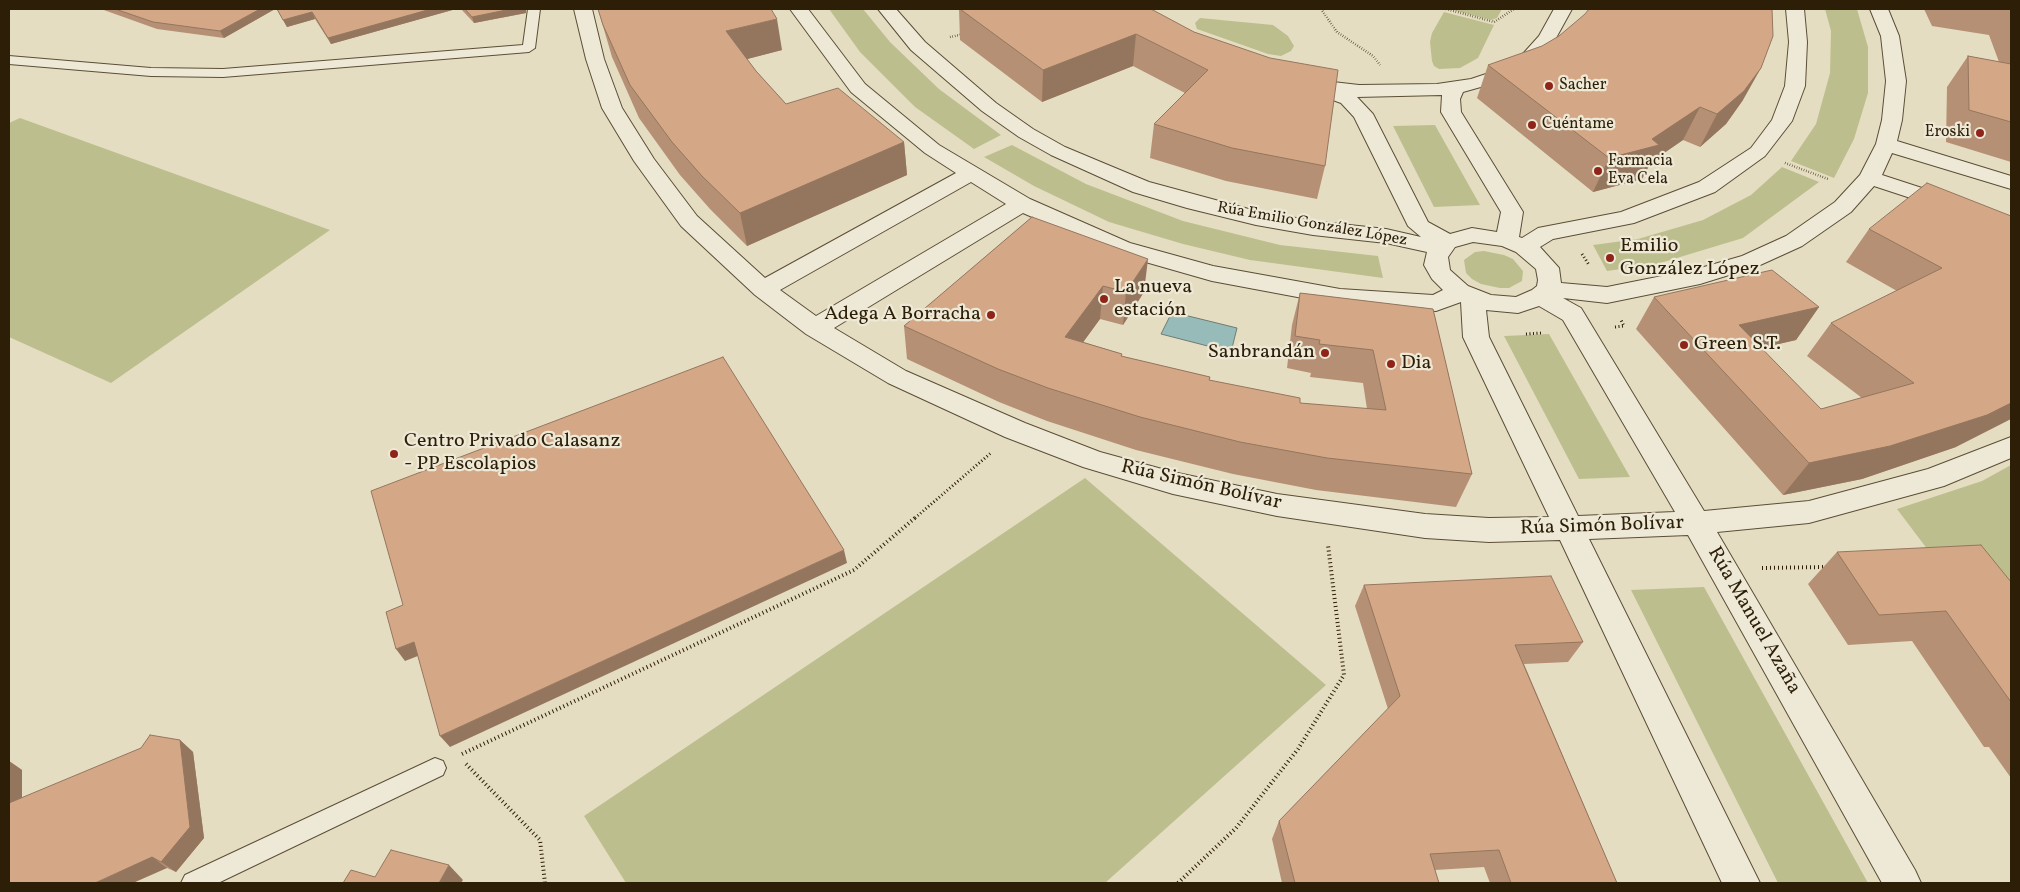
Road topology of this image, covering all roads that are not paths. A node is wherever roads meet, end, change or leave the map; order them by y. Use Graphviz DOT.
graph roads {
  1 [pos="538,9"];
  2 [pos="799,9"];
  3 [pos="887,9"];
  4 [pos="1563,9"];
  5 [pos="1795,9"];
  6 [pos="1879,9"];
  7 [pos="590,13"];
  8 [pos="9,60"];
  9 [pos="1276,80"];
  10 [pos="1318,88"];
  11 [pos="1455,88"];
  12 [pos="1451,112"];
  13 [pos="1362,114"];
  14 [pos="1886,144"];
  15 [pos="970,174"];
  16 [pos="1870,178"];
  17 [pos="2011,183"];
  18 [pos="1022,204"];
  19 [pos="2011,224"];
  20 [pos="1516,244"];
  21 [pos="1443,245"];
  22 [pos="763,289"];
  23 [pos="1544,292"];
  24 [pos="1466,295"];
  25 [pos="815,328"];
  26 [pos="2011,447"];
  27 [pos="1696,523"];
  28 [pos="1568,529"];
  29 [pos="435,768"];
  30 [pos="192,883"];
  31 [pos="1741,883"];
  32 [pos="1902,883"];
  1 -- 8 [label="lane"];
  2 -- 15 [label="street"];
  3 -- 21 [label="street, Rúa Emilio González López"];
  4 -- 11 [label="street"];
  5 -- 20 [label="street"];
  6 -- 14 [label="street"];
  7 -- 22 [label="street, Rúa Simón Bolívar"];
  9 -- 10 [label="street"];
  10 -- 11 [label="street"];
  10 -- 13 [label="street"];
  11 -- 12 [label="street"];
  12 -- 13 [label="street"];
  12 -- 20 [label="street"];
  13 -- 21 [label="street"];
  14 -- 16 [label="street"];
  14 -- 17 [label="street"];
  15 -- 18 [label="street"];
  15 -- 22 [label="street"];
  16 -- 19 [label="street"];
  16 -- 23 [label="street"];
  18 -- 24 [label="street"];
  18 -- 25 [label="street"];
  20 -- 21 [label="street"];
  20 -- 23 [label="street"];
  21 -- 24 [label="street"];
  22 -- 25 [label="street, Rúa Simón Bolívar"];
  23 -- 24 [label="street"];
  23 -- 27 [label="street, Rúa Manuel Azaña"];
  24 -- 28 [label="street"];
  25 -- 28 [label="street, Rúa Simón Bolívar"];
  26 -- 27 [label="street, Rúa Simón Bolívar"];
  27 -- 28 [label="street, Rúa Simón Bolívar"];
  27 -- 32 [label="street, Rúa Manuel Azaña"];
  28 -- 31 [label="street"];
  29 -- 30 [label="lane"];
}
